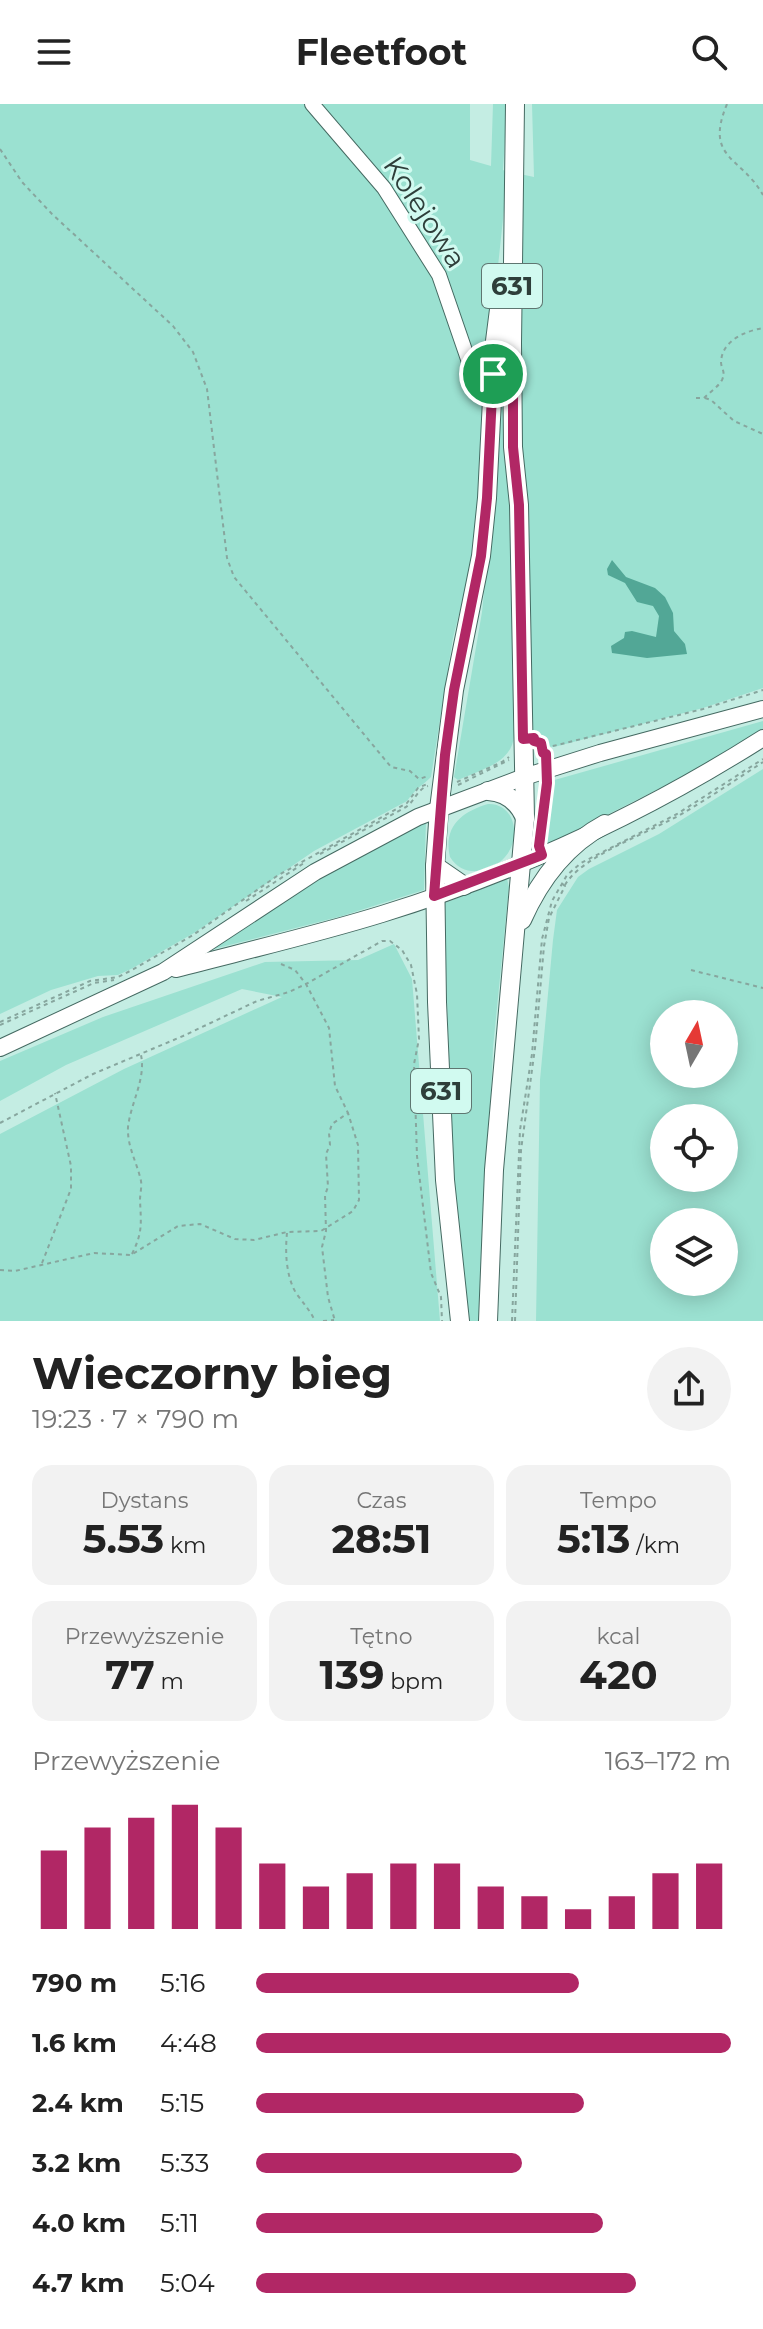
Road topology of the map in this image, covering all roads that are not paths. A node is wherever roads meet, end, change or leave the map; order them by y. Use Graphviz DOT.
graph roads {
  1 [pos="312,104"];
  2 [pos="515,104"];
  3 [pos="513,196"];
  4 [pos="493,374"];
  5 [pos="513,375"];
  6 [pos="763,709"];
  7 [pos="763,738"];
  8 [pos="524,777"];
  9 [pos="488,791"];
  10 [pos="439,809"];
  11 [pos="525,818"];
  12 [pos="605,824"];
  13 [pos="522,864"];
  14 [pos="435,866"];
  15 [pos="464,886"];
  16 [pos="434,896"];
  17 [pos="514,946"];
  18 [pos="163,972"];
  19 [pos="0,1048"];
  20 [pos="460,1321"];
  21 [pos="488,1321"];
  1 -- 4 [label="street, Kolejowa"];
  2 -- 3 [label="main road, 631"];
  3 -- 4 [label="main road, 631"];
  3 -- 5 [label="main road, 631"];
  4 -- 5 [label="street"];
  4 -- 10 [label="main road, 631"];
  5 -- 8 [label="main road, 631"];
  6 -- 8 [label="main road"];
  7 -- 12 [label="main road"];
  8 -- 9 [label="main road"];
  8 -- 11 [label="main road, 631"];
  9 -- 10 [label="main road"];
  9 -- 11 [label="main road"];
  10 -- 14 [label="main road, 631"];
  10 -- 18 [label="main road"];
  11 -- 13 [label="main road, 631"];
  12 -- 13 [label="main road"];
  12 -- 17 [label="main road"];
  13 -- 15 [label="main road"];
  13 -- 17 [label="main road, 631"];
  14 -- 15 [label="main road"];
  14 -- 16 [label="main road, 631"];
  15 -- 16 [label="main road"];
  16 -- 18 [label="main road"];
  16 -- 20 [label="main road, 631"];
  17 -- 21 [label="main road, 631"];
  18 -- 19 [label="main road"];
}
